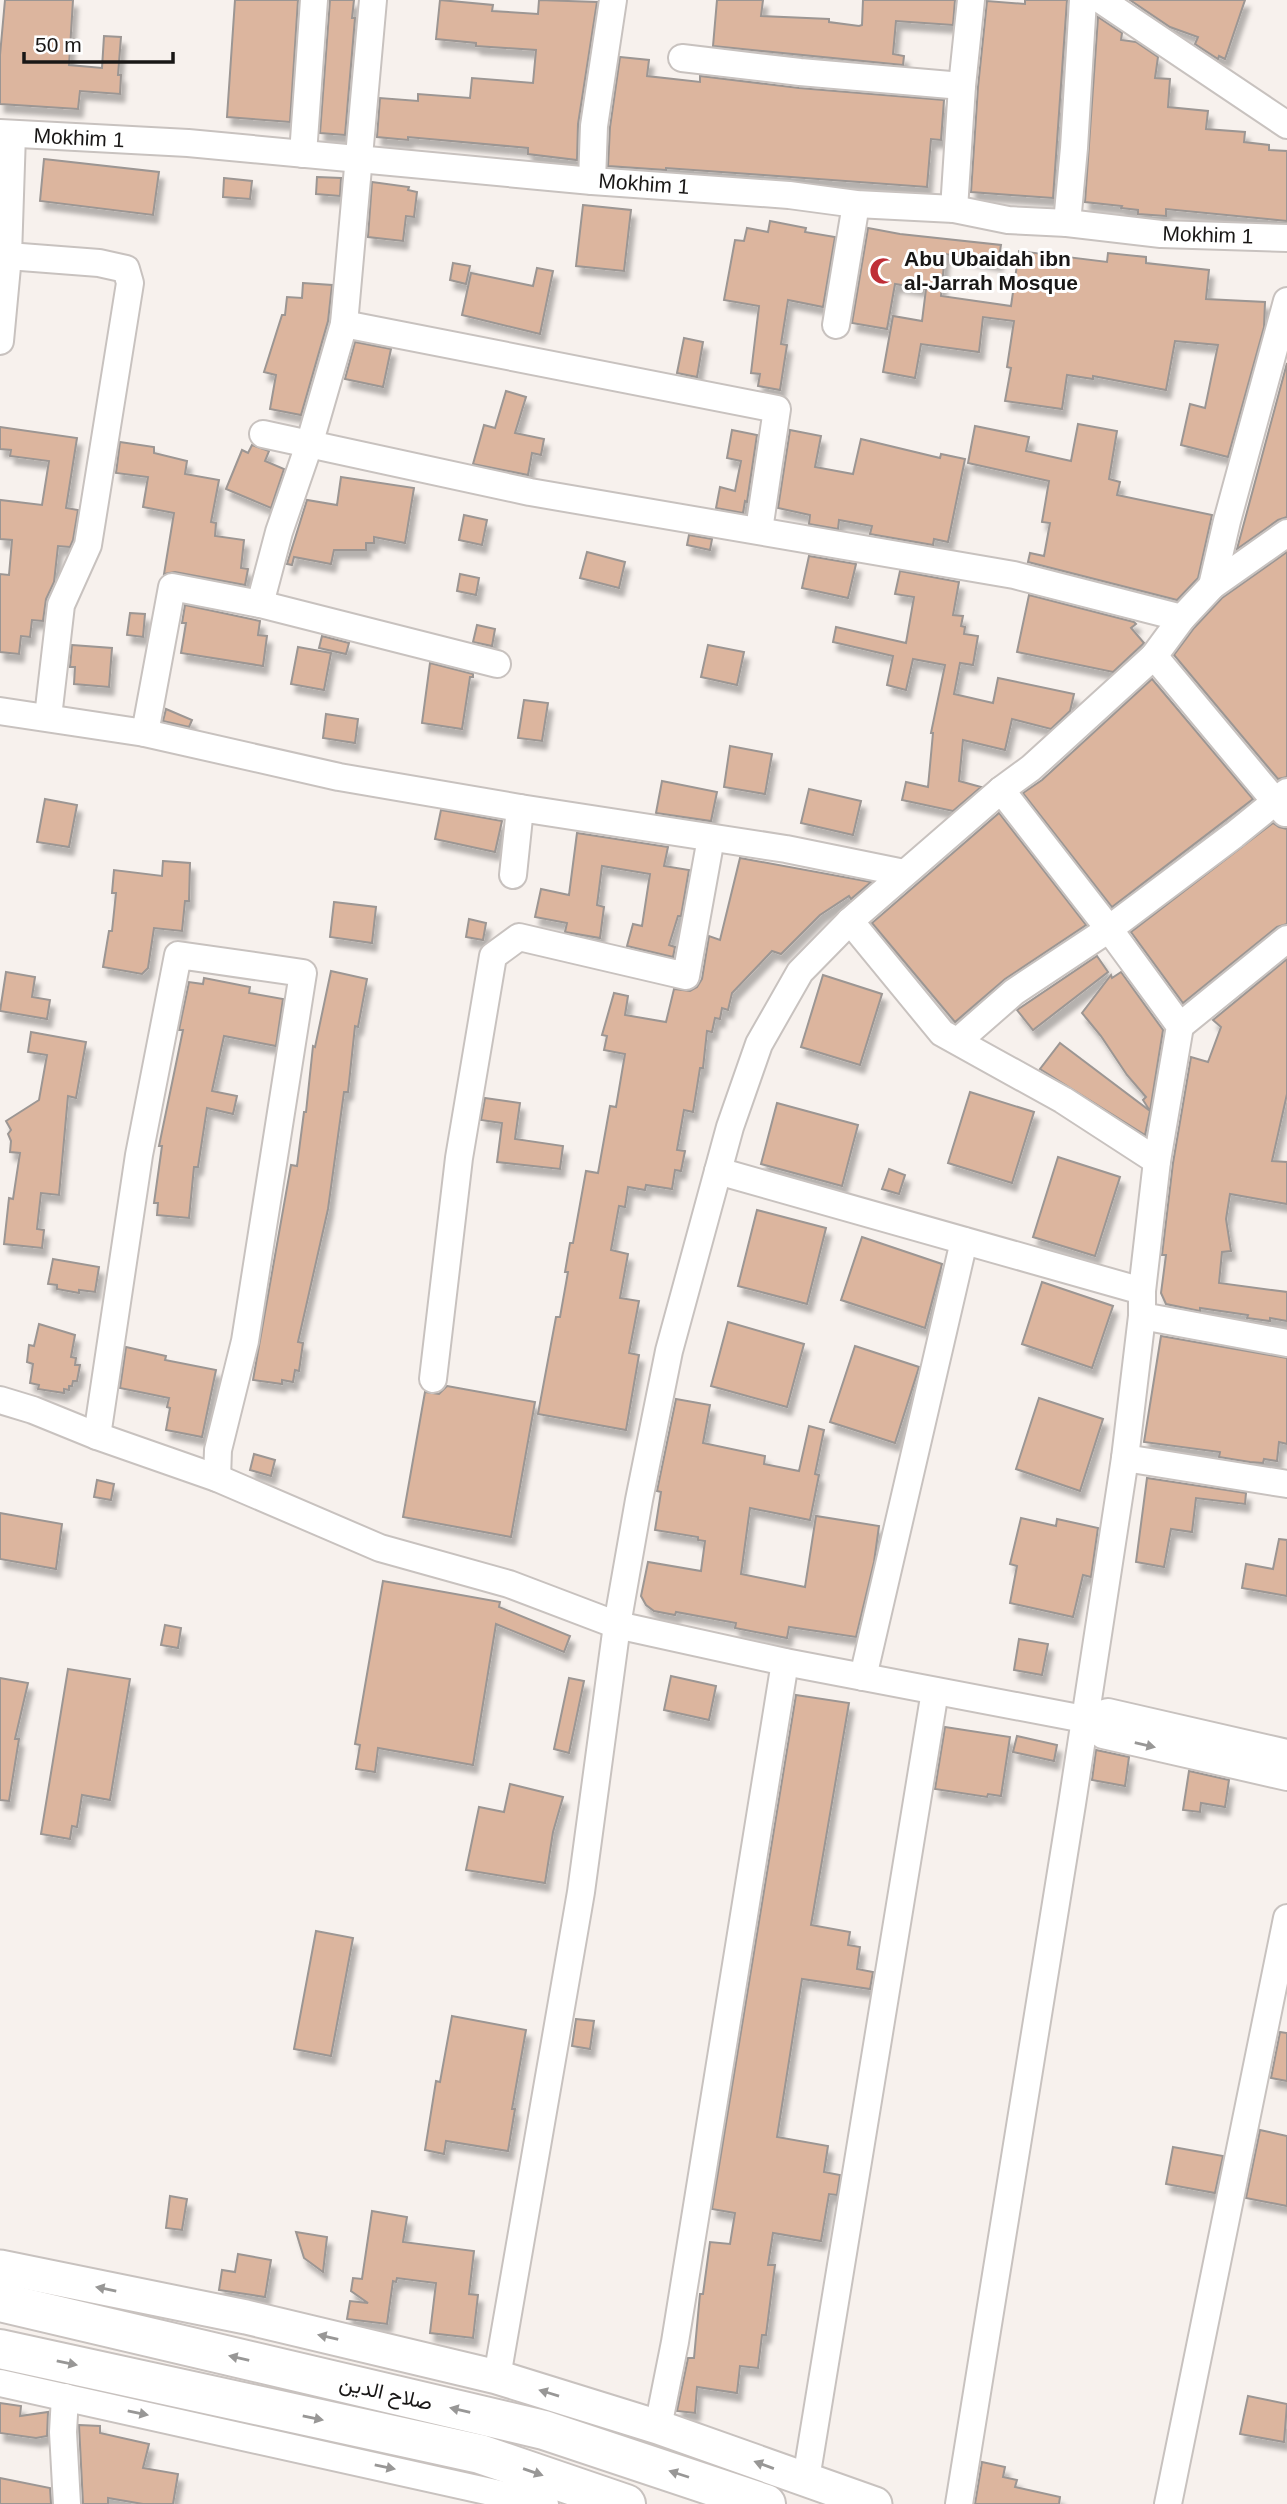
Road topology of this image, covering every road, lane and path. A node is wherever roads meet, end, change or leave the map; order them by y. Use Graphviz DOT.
graph roads {
  1 [pos="314,0"];
  2 [pos="373,0"];
  3 [pos="612,0"];
  4 [pos="971,0"];
  5 [pos="1083,0"];
  6 [pos="1101,0"];
  7 [pos="682,58"];
  8 [pos="962,86"];
  9 [pos="1287,125"];
  10 [pos="6,133"];
  11 [pos="303,155"];
  12 [pos="359,158"];
  13 [pos="592,181"];
  14 [pos="856,204"];
  15 [pos="954,209"];
  16 [pos="1067,223"];
  17 [pos="1287,238"];
  18 [pos="8,256"];
  19 [pos="1287,301"];
  20 [pos="344,324"];
  21 [pos="836,325"];
  22 [pos="0,341"];
  23 [pos="263,434"];
  24 [pos="309,444"];
  25 [pos="759,530"];
  26 [pos="1287,533"];
  27 [pos="1212,586"];
  28 [pos="260,604"];
  29 [pos="1182,618"];
  30 [pos="1154,656"];
  31 [pos="497,664"];
  32 [pos="0,712"];
  33 [pos="48,718"];
  34 [pos="145,733"];
  35 [pos="1001,790"];
  36 [pos="1283,802"];
  37 [pos="520,808"];
  38 [pos="711,838"];
  39 [pos="904,873"];
  40 [pos="513,875"];
  41 [pos="850,921"];
  42 [pos="1109,929"];
  43 [pos="1287,939"];
  44 [pos="1180,1026"];
  45 [pos="958,1041"];
  46 [pos="1157,1161"];
  47 [pos="718,1171"];
  48 [pos="964,1241"];
  49 [pos="1142,1304"];
  50 [pos="1287,1343"];
  51 [pos="433,1379"];
  52 [pos="0,1400"];
  53 [pos="97,1436"];
  54 [pos="1125,1458"];
  55 [pos="216,1478"];
  56 [pos="1287,1484"];
  57 [pos="617,1625"];
  58 [pos="785,1662"];
  59 [pos="863,1677"];
  60 [pos="935,1691"];
  61 [pos="1084,1719"];
  62 [pos="1287,1753"];
  63 [pos="1287,1777"];
  64 [pos="1287,1917"];
  65 [pos="0,2267"];
  66 [pos="0,2302"];
  67 [pos="0,2349"];
  68 [pos="497,2377"];
  69 [pos="0,2382"];
  70 [pos="65,2397"];
  71 [pos="658,2427"];
  72 [pos="806,2480"];
  73 [pos="67,2504"];
  74 [pos="545,2504"];
  75 [pos="626,2504"];
  76 [pos="766,2504"];
  77 [pos="875,2504"];
  78 [pos="959,2504"];
  79 [pos="1168,2504"];
  1 -- 11 [label="street"];
  2 -- 12 [label="street"];
  3 -- 13 [label="street"];
  4 -- 8 [label="street"];
  5 -- 16 [label="street"];
  6 -- 9 [label="street"];
  7 -- 8 [label="street"];
  8 -- 15 [label="street"];
  10 -- 11 [label="street, Mokhim 1"];
  10 -- 18 [label="street"];
  11 -- 12 [label="street, Mokhim 1"];
  12 -- 13 [label="street, Mokhim 1"];
  12 -- 20 [label="street"];
  13 -- 14 [label="street, Mokhim 1"];
  14 -- 15 [label="street, Mokhim 1"];
  14 -- 21 [label="street"];
  15 -- 16 [label="street, Mokhim 1"];
  16 -- 17 [label="street, Mokhim 1"];
  18 -- 22 [label="street"];
  18 -- 33 [label="street"];
  19 -- 27 [label="street"];
  20 -- 24 [label="street"];
  20 -- 25 [label="street"];
  23 -- 24 [label="street"];
  24 -- 25 [label="street"];
  24 -- 28 [label="street"];
  25 -- 29 [label="street"];
  26 -- 27 [label="street"];
  27 -- 29 [label="street"];
  28 -- 31 [label="street"];
  28 -- 34 [label="street"];
  29 -- 30 [label="street"];
  30 -- 35 [label="street"];
  30 -- 36 [label="street"];
  32 -- 33 [label="street"];
  33 -- 34 [label="street"];
  34 -- 37 [label="street"];
  35 -- 39 [label="street"];
  35 -- 42 [label="street"];
  36 -- 42 [label="street"];
  37 -- 38 [label="street"];
  37 -- 40 [label="street"];
  38 -- 39 [label="street"];
  38 -- 51 [label="street"];
  39 -- 41 [label="street"];
  41 -- 45 [label="street"];
  41 -- 47 [label="street"];
  42 -- 44 [label="street"];
  42 -- 45 [label="street"];
  43 -- 44 [label="street"];
  44 -- 46 [label="street"];
  45 -- 46 [label="street"];
  46 -- 49 [label="street"];
  47 -- 48 [label="street"];
  47 -- 57 [label="street"];
  48 -- 49 [label="street"];
  48 -- 59 [label="street"];
  49 -- 50 [label="street"];
  49 -- 54 [label="street"];
  52 -- 53 [label="street"];
  53 -- 55 [label="street"];
  53 -- 55 [label="street"];
  54 -- 56 [label="street"];
  54 -- 61 [label="street"];
  55 -- 57 [label="street"];
  57 -- 58 [label="street"];
  57 -- 68 [label="street"];
  58 -- 59 [label="street"];
  58 -- 71 [label="street"];
  59 -- 60 [label="street"];
  60 -- 61 [label="street"];
  60 -- 72 [label="street"];
  61 -- 62 [label="street"];
  61 -- 63 [label="street, one-way"];
  61 -- 78 [label="street"];
  64 -- 79 [label="street"];
  68 -- 65 [label="main road, one-way"];
  76 -- 66 [label="highway, صلاح الدين, one-way"];
  67 -- 75 [label="highway, صلاح الدين, one-way"];
  71 -- 68 [label="main road, one-way"];
  69 -- 70 [label="street"];
  70 -- 73 [label="street"];
  70 -- 74 [label="street, one-way"];
  72 -- 71 [label="main road, one-way"];
  72 -- 77 [label="main road"];
}
